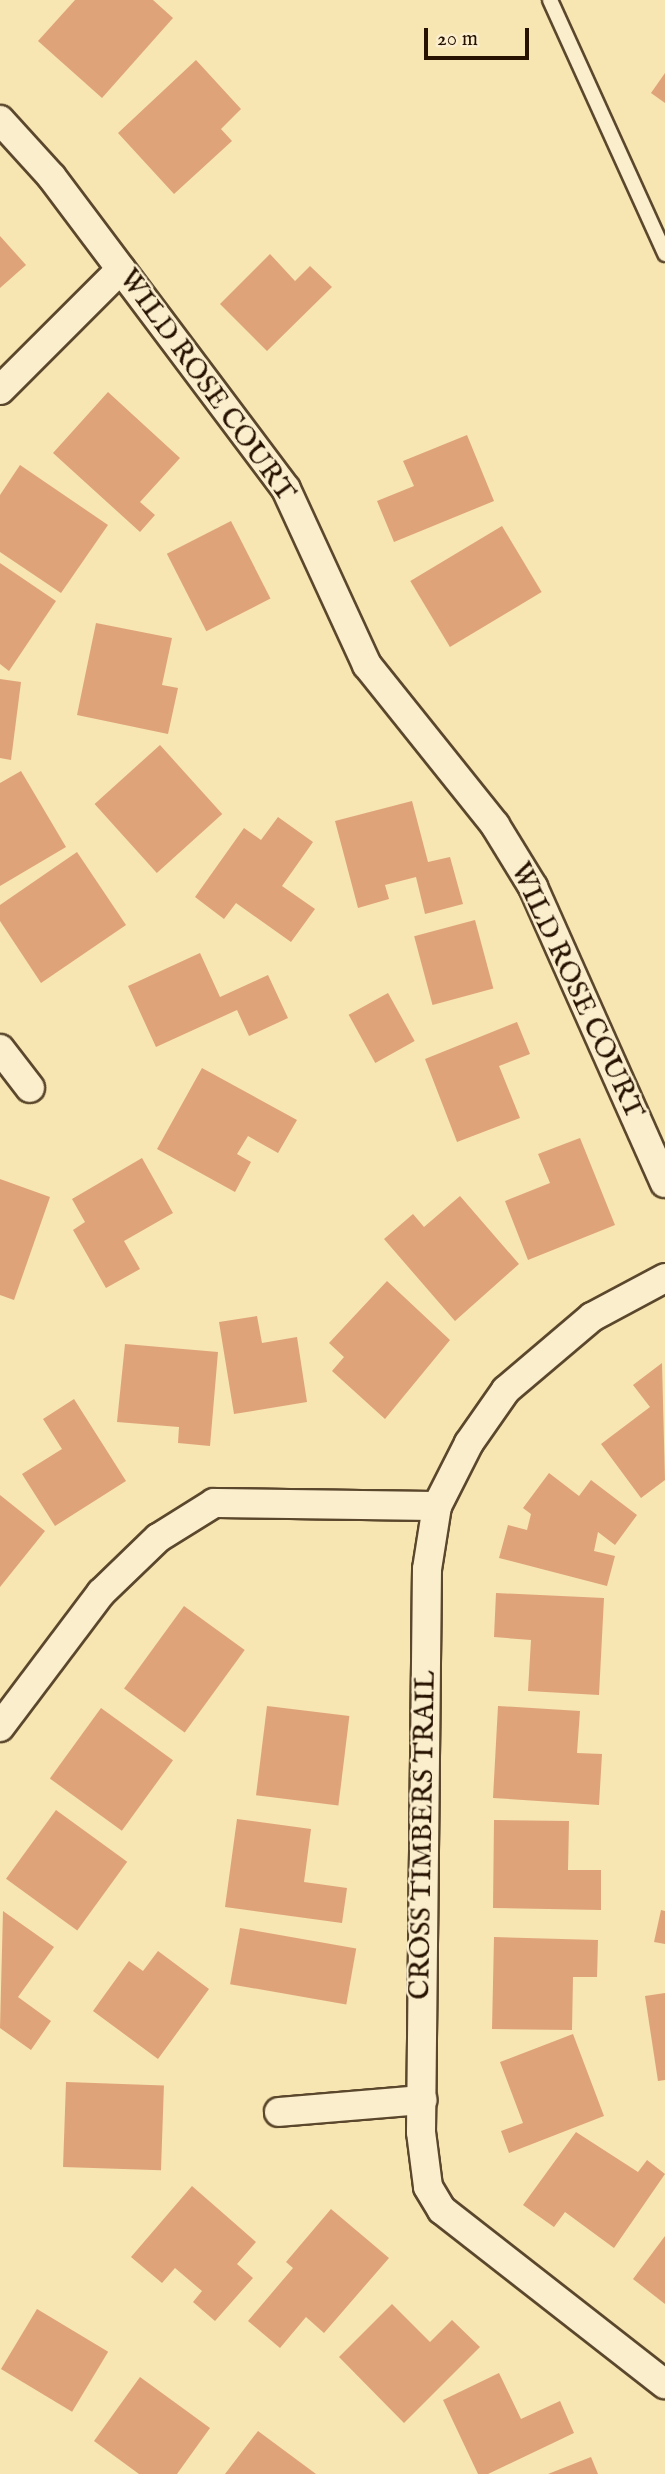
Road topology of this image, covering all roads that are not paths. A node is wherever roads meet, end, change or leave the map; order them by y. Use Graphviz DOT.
graph roads {
  1 [pos="550,0"];
  2 [pos="0,120"];
  3 [pos="665,254"];
  4 [pos="121,269"];
  5 [pos="0,390"];
  6 [pos="0,1049"];
  7 [pos="30,1088"];
  8 [pos="665,1183"];
  9 [pos="665,1278"];
  10 [pos="437,1506"];
  11 [pos="0,1727"];
  12 [pos="422,2100"];
  13 [pos="279,2112"];
  14 [pos="665,2384"];
  1 -- 3 [label="lane"];
  2 -- 4 [label="street, WILD ROSE COURT"];
  4 -- 5 [label="street"];
  4 -- 8 [label="street, WILD ROSE COURT"];
  6 -- 7 [label="street"];
  9 -- 10 [label="street, CROSS TIMBERS TRAIL"];
  10 -- 11 [label="street"];
  10 -- 12 [label="street, CROSS TIMBERS TRAIL"];
  12 -- 13 [label="street"];
  12 -- 14 [label="street, CROSS TIMBERS TRAIL"];
}
